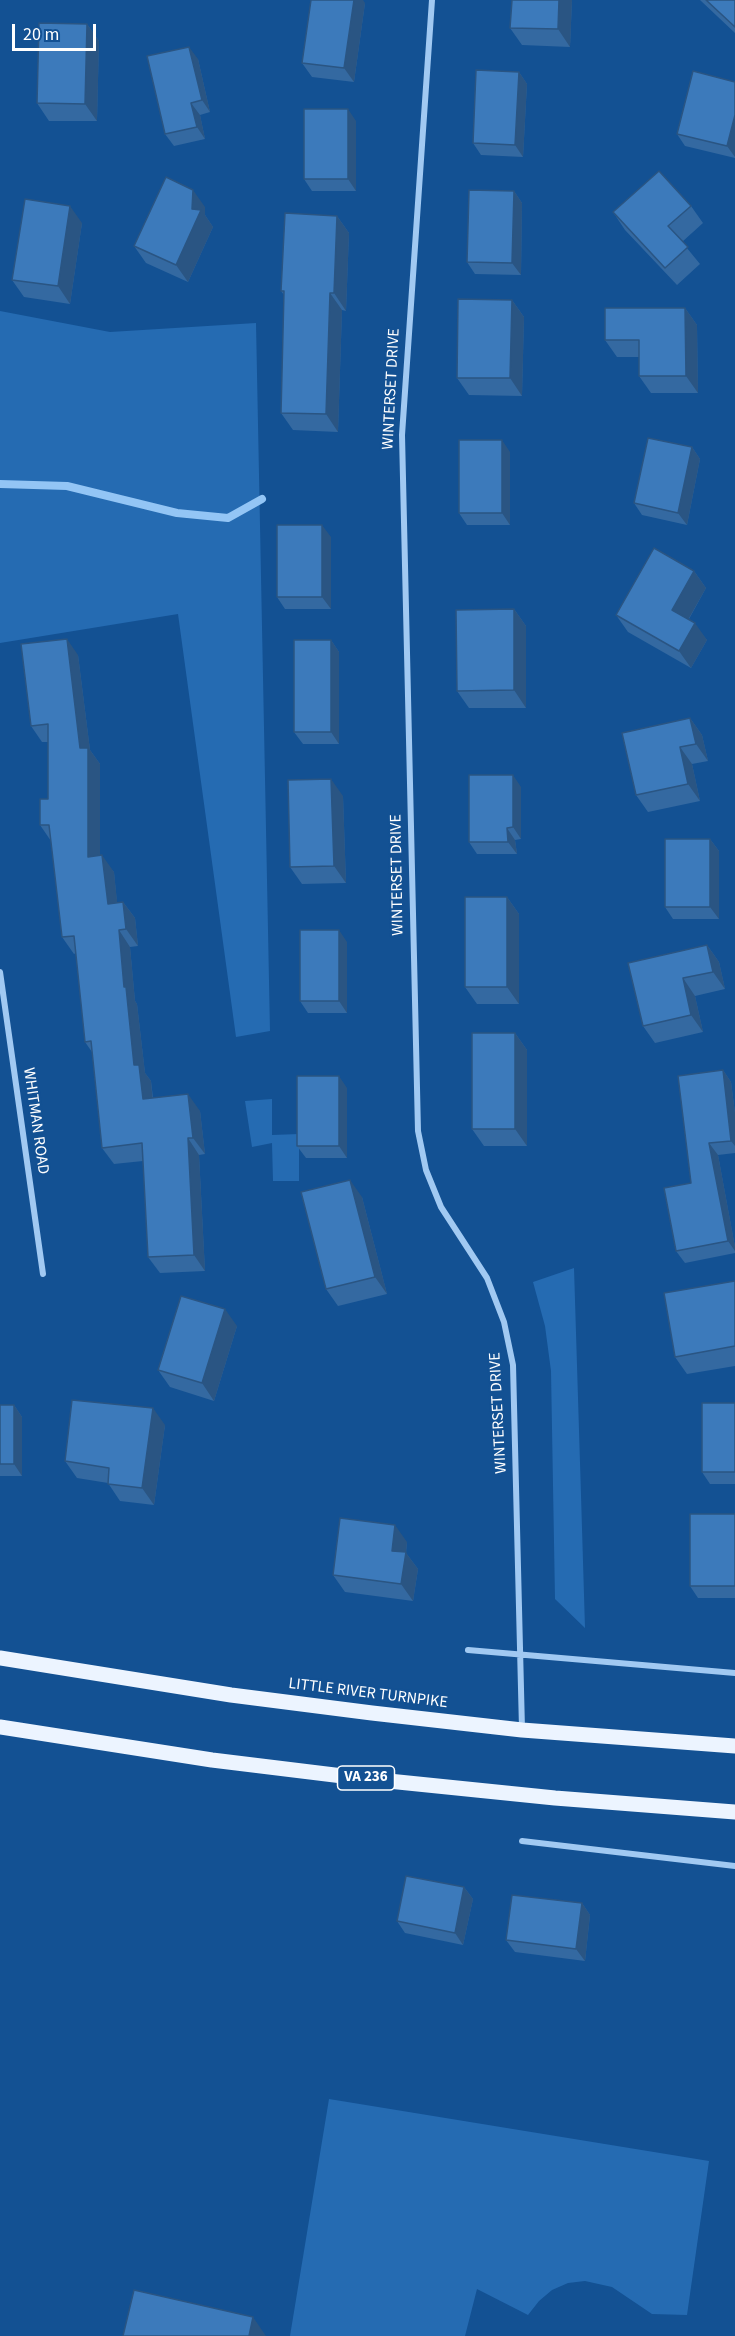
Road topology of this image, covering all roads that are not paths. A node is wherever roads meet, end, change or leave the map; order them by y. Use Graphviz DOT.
graph roads {
  1 [pos="432,0"];
  2 [pos="0,972"];
  3 [pos="43,1274"];
  4 [pos="468,1650"];
  5 [pos="521,1655"];
  6 [pos="0,1658"];
  7 [pos="735,1673"];
  8 [pos="0,1727"];
  9 [pos="522,1730"];
  10 [pos="735,1746"];
  11 [pos="735,1812"];
  12 [pos="522,1841"];
  13 [pos="735,1866"];
  1 -- 5 [label="street, WINTERSET DRIVE"];
  2 -- 3 [label="street, WHITMAN ROAD"];
  4 -- 5 [label="street"];
  5 -- 7 [label="street"];
  5 -- 9 [label="street, WINTERSET DRIVE"];
  6 -- 9 [label="main road, LITTLE RIVER TURNPIKE"];
  8 -- 11 [label="main road, VA 236"];
  9 -- 10 [label="main road, LITTLE RIVER TURNPIKE"];
  12 -- 13 [label="street"];
}
